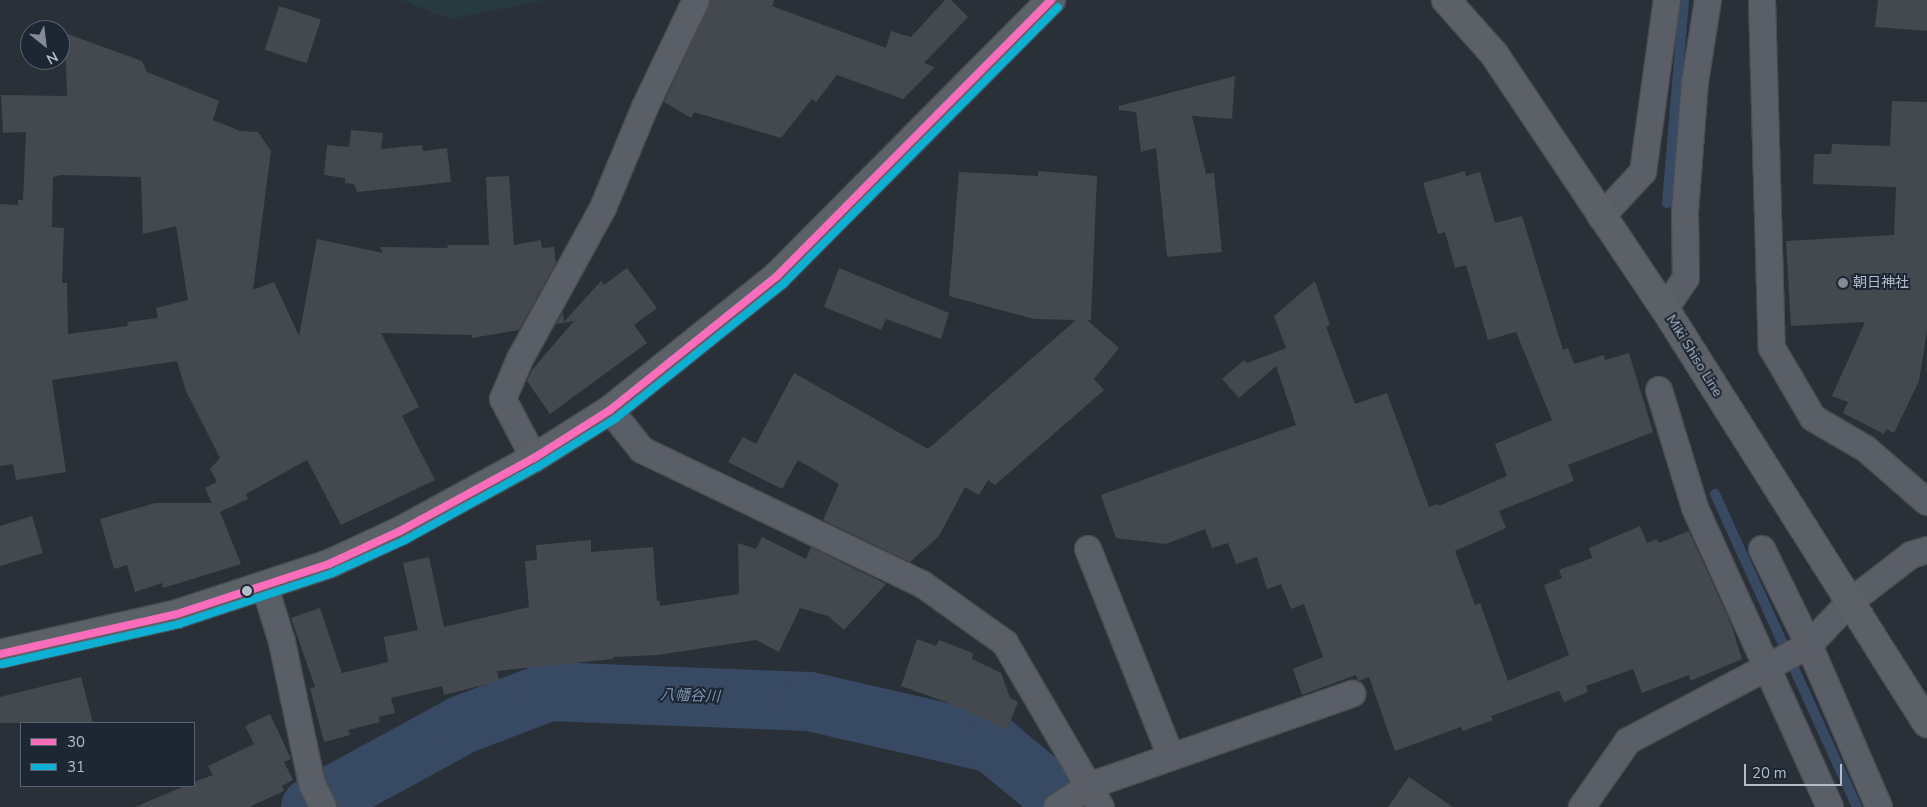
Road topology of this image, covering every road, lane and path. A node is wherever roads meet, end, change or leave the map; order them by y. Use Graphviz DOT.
graph roads {
  1 [pos="696,0"];
  2 [pos="1051,0"];
  3 [pos="1446,0"];
  4 [pos="1667,0"];
  5 [pos="1708,0"];
  6 [pos="1762,0"];
  7 [pos="1601,217"];
  8 [pos="1665,309"];
  9 [pos="1659,390"];
  10 [pos="610,410"];
  11 [pos="534,458"];
  12 [pos="1927,502"];
  13 [pos="1088,549"];
  14 [pos="1762,549"];
  15 [pos="1927,550"];
  16 [pos="265,587"];
  17 [pos="1850,602"];
  18 [pos="1809,645"];
  19 [pos="0,654"];
  20 [pos="1768,668"];
  21 [pos="1352,694"];
  22 [pos="1927,723"];
  23 [pos="1171,756"];
  24 [pos="1095,796"];
  25 [pos="323,807"];
  26 [pos="1057,807"];
  27 [pos="1582,807"];
  28 [pos="1830,807"];
  29 [pos="1879,807"];
  1 -- 11 [label="street"];
  2 -- 10 [label="main road"];
  3 -- 7 [label="main road, Miki Shiso Line"];
  4 -- 7 [label="street"];
  5 -- 8 [label="street"];
  6 -- 12 [label="street"];
  7 -- 8 [label="main road, Miki Shiso Line"];
  8 -- 17 [label="main road, Miki Shiso Line"];
  9 -- 20 [label="street"];
  10 -- 11 [label="main road"];
  10 -- 24 [label="street"];
  11 -- 16 [label="main road"];
  13 -- 23 [label="street"];
  14 -- 18 [label="street"];
  15 -- 17 [label="street"];
  16 -- 19 [label="main road"];
  16 -- 25 [label="street"];
  17 -- 18 [label="street"];
  17 -- 22 [label="main road, Miki Shiso Line"];
  18 -- 20 [label="street"];
  18 -- 29 [label="street"];
  20 -- 27 [label="street"];
  20 -- 28 [label="street"];
  21 -- 23 [label="street"];
  23 -- 24 [label="street"];
  24 -- 26 [label="street"];
}
